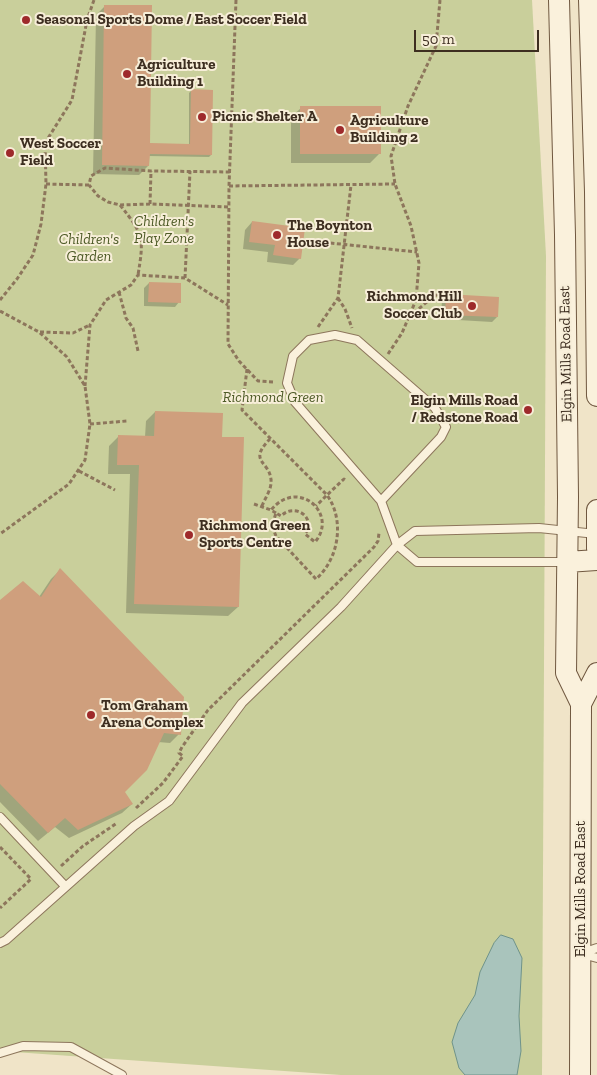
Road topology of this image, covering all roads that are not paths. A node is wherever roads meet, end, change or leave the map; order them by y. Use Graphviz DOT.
graph roads {
  1 [pos="559,0"];
  2 [pos="589,0"];
  3 [pos="597,396"];
  4 [pos="381,501"];
  5 [pos="597,510"];
  6 [pos="567,530"];
  7 [pos="597,535"];
  8 [pos="397,545"];
  9 [pos="597,549"];
  10 [pos="597,560"];
  11 [pos="567,562"];
  12 [pos="597,673"];
  13 [pos="581,704"];
  14 [pos="0,818"];
  15 [pos="65,886"];
  16 [pos="0,943"];
  17 [pos="591,953"];
  18 [pos="0,1053"];
  19 [pos="122,1075"];
  20 [pos="580,1075"];
  1 -- 6 [label="main road, Elgin Mills Road East"];
  2 -- 3 [label="main road, Elgin Mills Road East"];
  4 -- 4 [label="lane"];
  4 -- 8 [label="lane"];
  5 -- 7 [label="main road"];
  6 -- 7 [label="lane"];
  6 -- 8 [label="lane"];
  6 -- 11 [label="main road, Elgin Mills Road East"];
  7 -- 9 [label="main road"];
  8 -- 11 [label="lane"];
  8 -- 15 [label="lane"];
  10 -- 11 [label="main road"];
  11 -- 13 [label="main road, Elgin Mills Road East"];
  12 -- 13 [label="main road, Elgin Mills Road East"];
  13 -- 17 [label="main road, Elgin Mills Road East"];
  14 -- 15 [label="lane"];
  15 -- 16 [label="lane"];
  17 -- 20 [label="main road, Elgin Mills Road East"];
  18 -- 19 [label="lane"];
}
